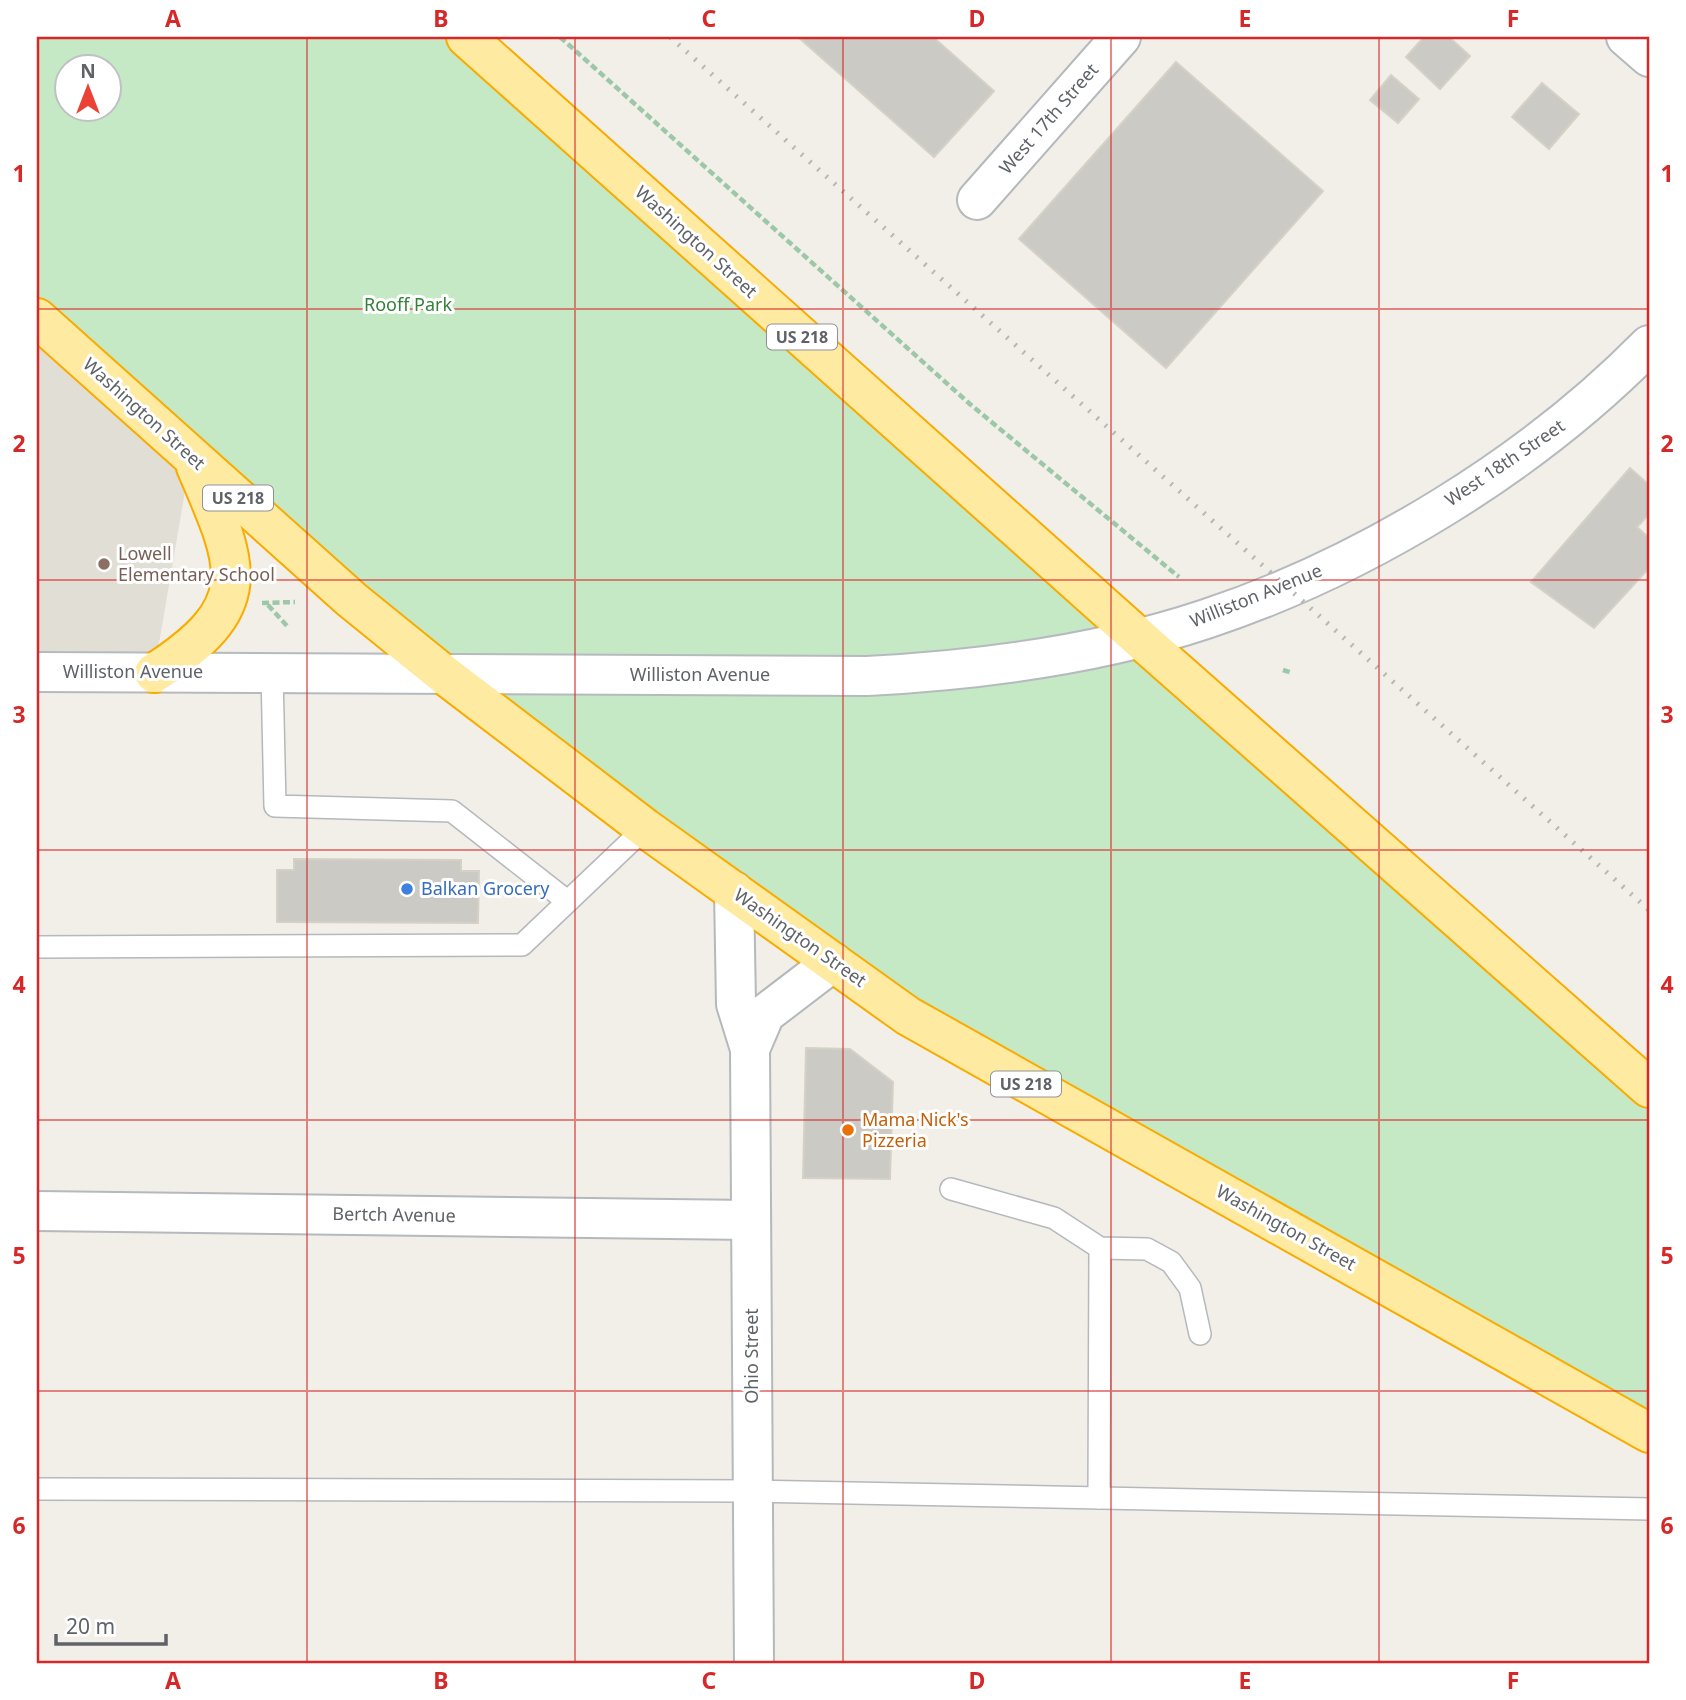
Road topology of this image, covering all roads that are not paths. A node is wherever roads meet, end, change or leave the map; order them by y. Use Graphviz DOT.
graph roads {
  1 [pos="466,37"];
  2 [pos="1121,37"];
  3 [pos="1626,37"];
  4 [pos="1649,57"];
  5 [pos="977,200"];
  6 [pos="37,318"];
  7 [pos="1649,345"];
  8 [pos="191,456"];
  9 [pos="1345,560"];
  10 [pos="1138,637"];
  11 [pos="37,672"];
  12 [pos="154,673"];
  13 [pos="272,673"];
  14 [pos="442,673"];
  15 [pos="645,828"];
  16 [pos="734,891"];
  17 [pos="567,901"];
  18 [pos="37,947"];
  19 [pos="833,962"];
  20 [pos="750,1049"];
  21 [pos="1649,1088"];
  22 [pos="951,1189"];
  23 [pos="37,1211"];
  24 [pos="751,1220"];
  25 [pos="1100,1248"];
  26 [pos="1199,1334"];
  27 [pos="1649,1433"];
  28 [pos="37,1489"];
  29 [pos="753,1491"];
  30 [pos="1099,1498"];
  31 [pos="1649,1509"];
  32 [pos="754,1663"];
  1 -- 10 [label="highway, Washington Street / US 218"];
  2 -- 5 [label="street, West 17th Street"];
  3 -- 4 [label="street"];
  6 -- 8 [label="highway, Washington Street / US 218"];
  7 -- 9 [label="street, West 18th Street"];
  8 -- 12 [label="highway"];
  8 -- 14 [label="highway, Washington Street / US 218"];
  9 -- 10 [label="street, Williston Avenue"];
  10 -- 14 [label="street, Williston Avenue"];
  10 -- 21 [label="highway, Washington Street / US 218"];
  11 -- 12 [label="street, Williston Avenue"];
  12 -- 13 [label="street, Williston Avenue"];
  13 -- 14 [label="street, Williston Avenue"];
  13 -- 17 [label="lane"];
  14 -- 15 [label="highway, Washington Street / US 218"];
  15 -- 16 [label="highway, Washington Street / US 218"];
  15 -- 17 [label="lane"];
  16 -- 19 [label="highway, Washington Street / US 218"];
  16 -- 20 [label="street, Ohio Street"];
  17 -- 18 [label="lane"];
  19 -- 20 [label="street, Ohio Street"];
  19 -- 27 [label="highway, Washington Street / US 218"];
  20 -- 24 [label="street, Ohio Street"];
  22 -- 25 [label="lane"];
  23 -- 24 [label="street, Bertch Avenue"];
  24 -- 29 [label="street, Ohio Street"];
  25 -- 26 [label="lane"];
  25 -- 30 [label="lane"];
  28 -- 29 [label="lane"];
  29 -- 30 [label="lane"];
  29 -- 32 [label="street, Ohio Street"];
  30 -- 31 [label="lane"];
}
